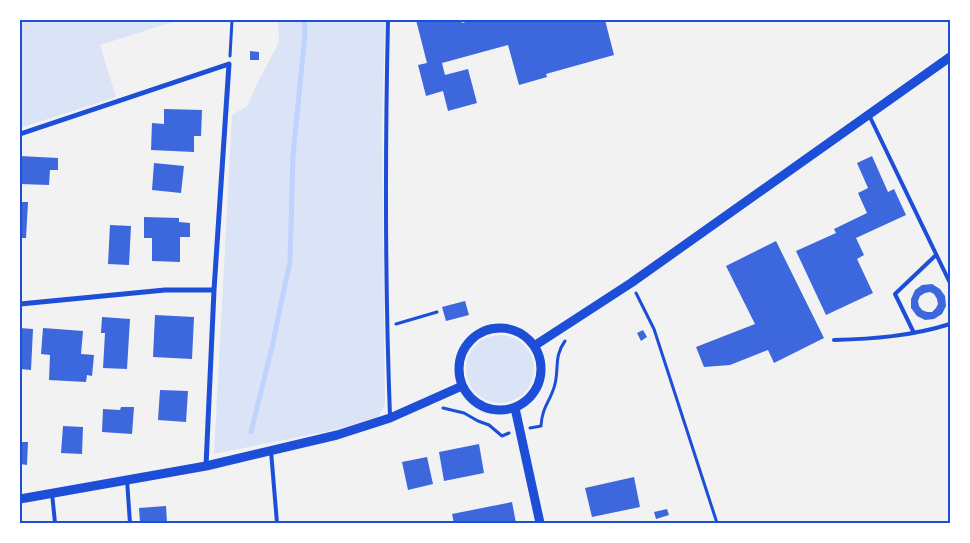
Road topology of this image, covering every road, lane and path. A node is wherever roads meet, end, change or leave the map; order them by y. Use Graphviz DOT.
graph roads {
  1 [pos="232,20"];
  2 [pos="388,20"];
  3 [pos="950,57"];
  4 [pos="230,64"];
  5 [pos="869,115"];
  6 [pos="20,134"];
  7 [pos="936,255"];
  8 [pos="630,283"];
  9 [pos="950,283"];
  10 [pos="214,290"];
  11 [pos="20,304"];
  12 [pos="437,312"];
  13 [pos="950,324"];
  14 [pos="387,327"];
  15 [pos="914,333"];
  16 [pos="566,340"];
  17 [pos="834,340"];
  18 [pos="534,346"];
  19 [pos="462,386"];
  20 [pos="424,404"];
  21 [pos="515,408"];
  22 [pos="390,418"];
  23 [pos="541,426"];
  24 [pos="502,436"];
  25 [pos="271,451"];
  26 [pos="206,466"];
  27 [pos="127,480"];
  28 [pos="52,493"];
  29 [pos="20,499"];
  30 [pos="55,523"];
  31 [pos="130,523"];
  32 [pos="277,523"];
  33 [pos="540,523"];
  34 [pos="718,523"];
  1 -- 4 [label="path"];
  2 -- 14 [label="lane"];
  3 -- 5 [label="street"];
  4 -- 6 [label="street"];
  4 -- 10 [label="street"];
  5 -- 7 [label="lane"];
  5 -- 8 [label="street"];
  7 -- 9 [label="lane"];
  7 -- 15 [label="lane"];
  8 -- 18 [label="street"];
  8 -- 34 [label="path"];
  10 -- 11 [label="street"];
  10 -- 26 [label="street"];
  12 -- 14 [label="path"];
  13 -- 15 [label="lane"];
  14 -- 22 [label="lane"];
  15 -- 17 [label="lane"];
  16 -- 23 [label="path"];
  18 -- 19 [label="street"];
  18 -- 21 [label="street"];
  19 -- 20 [label="street"];
  19 -- 21 [label="street"];
  20 -- 22 [label="street"];
  20 -- 24 [label="path"];
  21 -- 33 [label="street"];
  22 -- 25 [label="street"];
  25 -- 26 [label="street"];
  25 -- 32 [label="lane"];
  26 -- 27 [label="street"];
  27 -- 28 [label="street"];
  27 -- 31 [label="lane"];
  28 -- 29 [label="street"];
  28 -- 30 [label="lane"];
}
